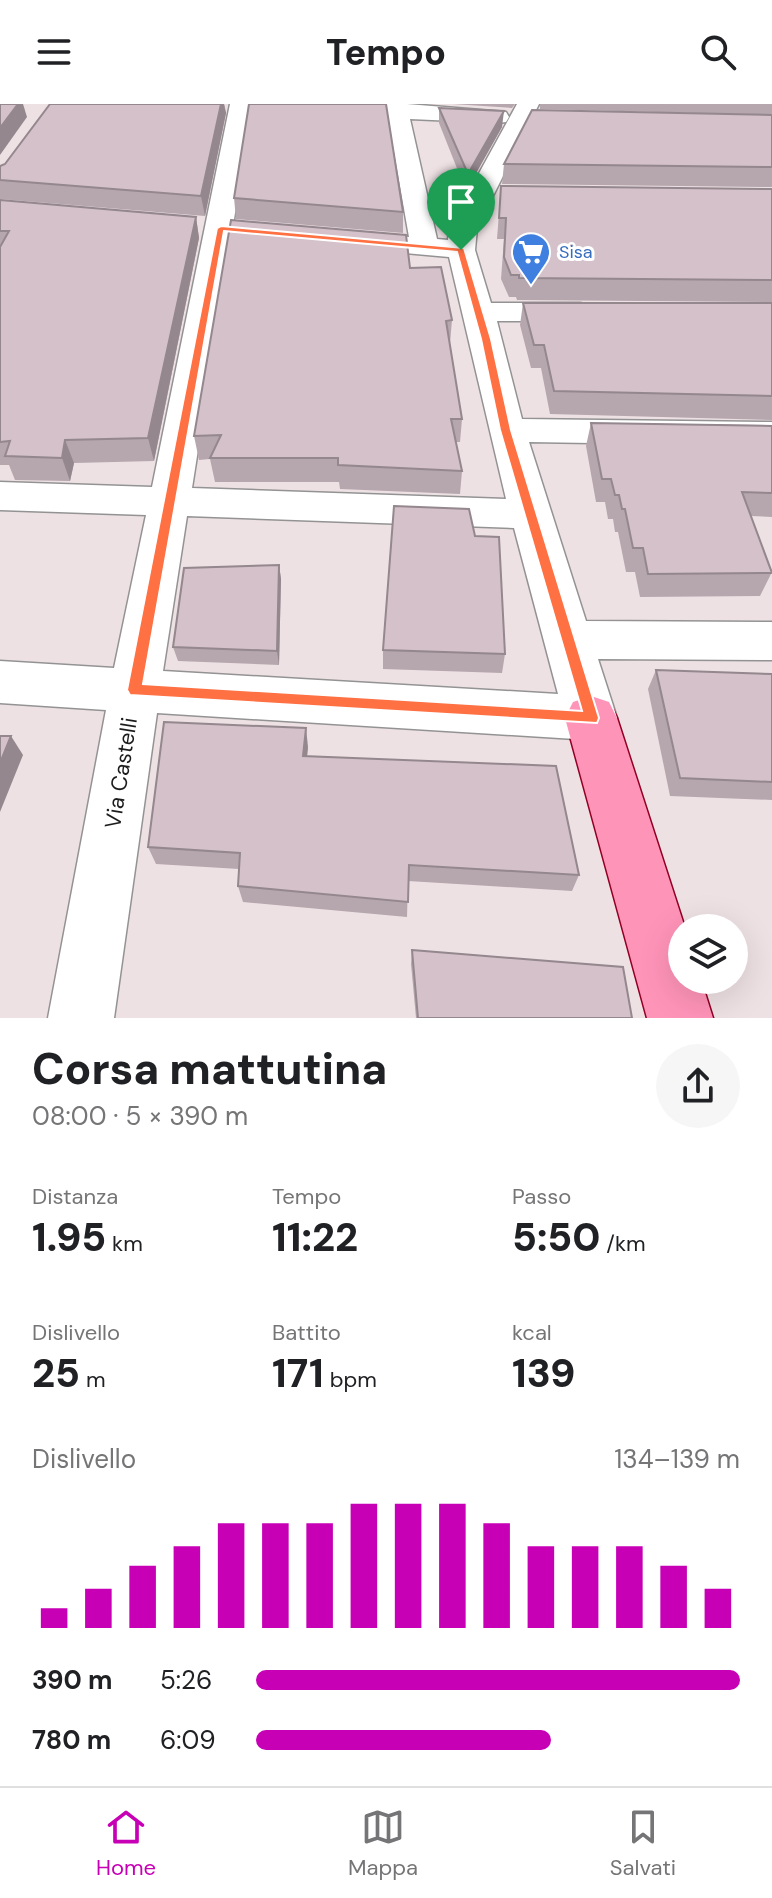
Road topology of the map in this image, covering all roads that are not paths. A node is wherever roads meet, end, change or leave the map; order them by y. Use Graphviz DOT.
graph roads {
  1 [pos="225,104"];
  2 [pos="246,105"];
  3 [pos="304,108"];
  4 [pos="397,108"];
  5 [pos="530,113"];
  6 [pos="331,238"];
  7 [pos="443,248"];
  8 [pos="479,312"];
  9 [pos="602,312"];
  10 [pos="506,430"];
  11 [pos="772,434"];
  12 [pos="0,496"];
  13 [pos="169,502"];
  14 [pos="531,514"];
  15 [pos="568,640"];
  16 [pos="772,641"];
  17 [pos="0,682"];
  18 [pos="135,690"];
  19 [pos="591,718"];
  20 [pos="81,1018"];
  21 [pos="680,1018"];
  1 -- 2 [label="street"];
  2 -- 13 [label="street, Via Castelli"];
  3 -- 4 [label="street"];
  4 -- 5 [label="street"];
  4 -- 7 [label="street"];
  5 -- 7 [label="street"];
  6 -- 7 [label="street"];
  7 -- 8 [label="street"];
  8 -- 9 [label="street"];
  8 -- 10 [label="street"];
  10 -- 11 [label="street"];
  10 -- 14 [label="street"];
  12 -- 13 [label="street"];
  13 -- 14 [label="street"];
  13 -- 18 [label="street, Via Castelli"];
  14 -- 15 [label="street"];
  15 -- 16 [label="street"];
  15 -- 19 [label="street"];
  17 -- 18 [label="street"];
  18 -- 19 [label="street"];
  18 -- 20 [label="street, Via Castelli"];
  19 -- 21 [label="main road"];
}
